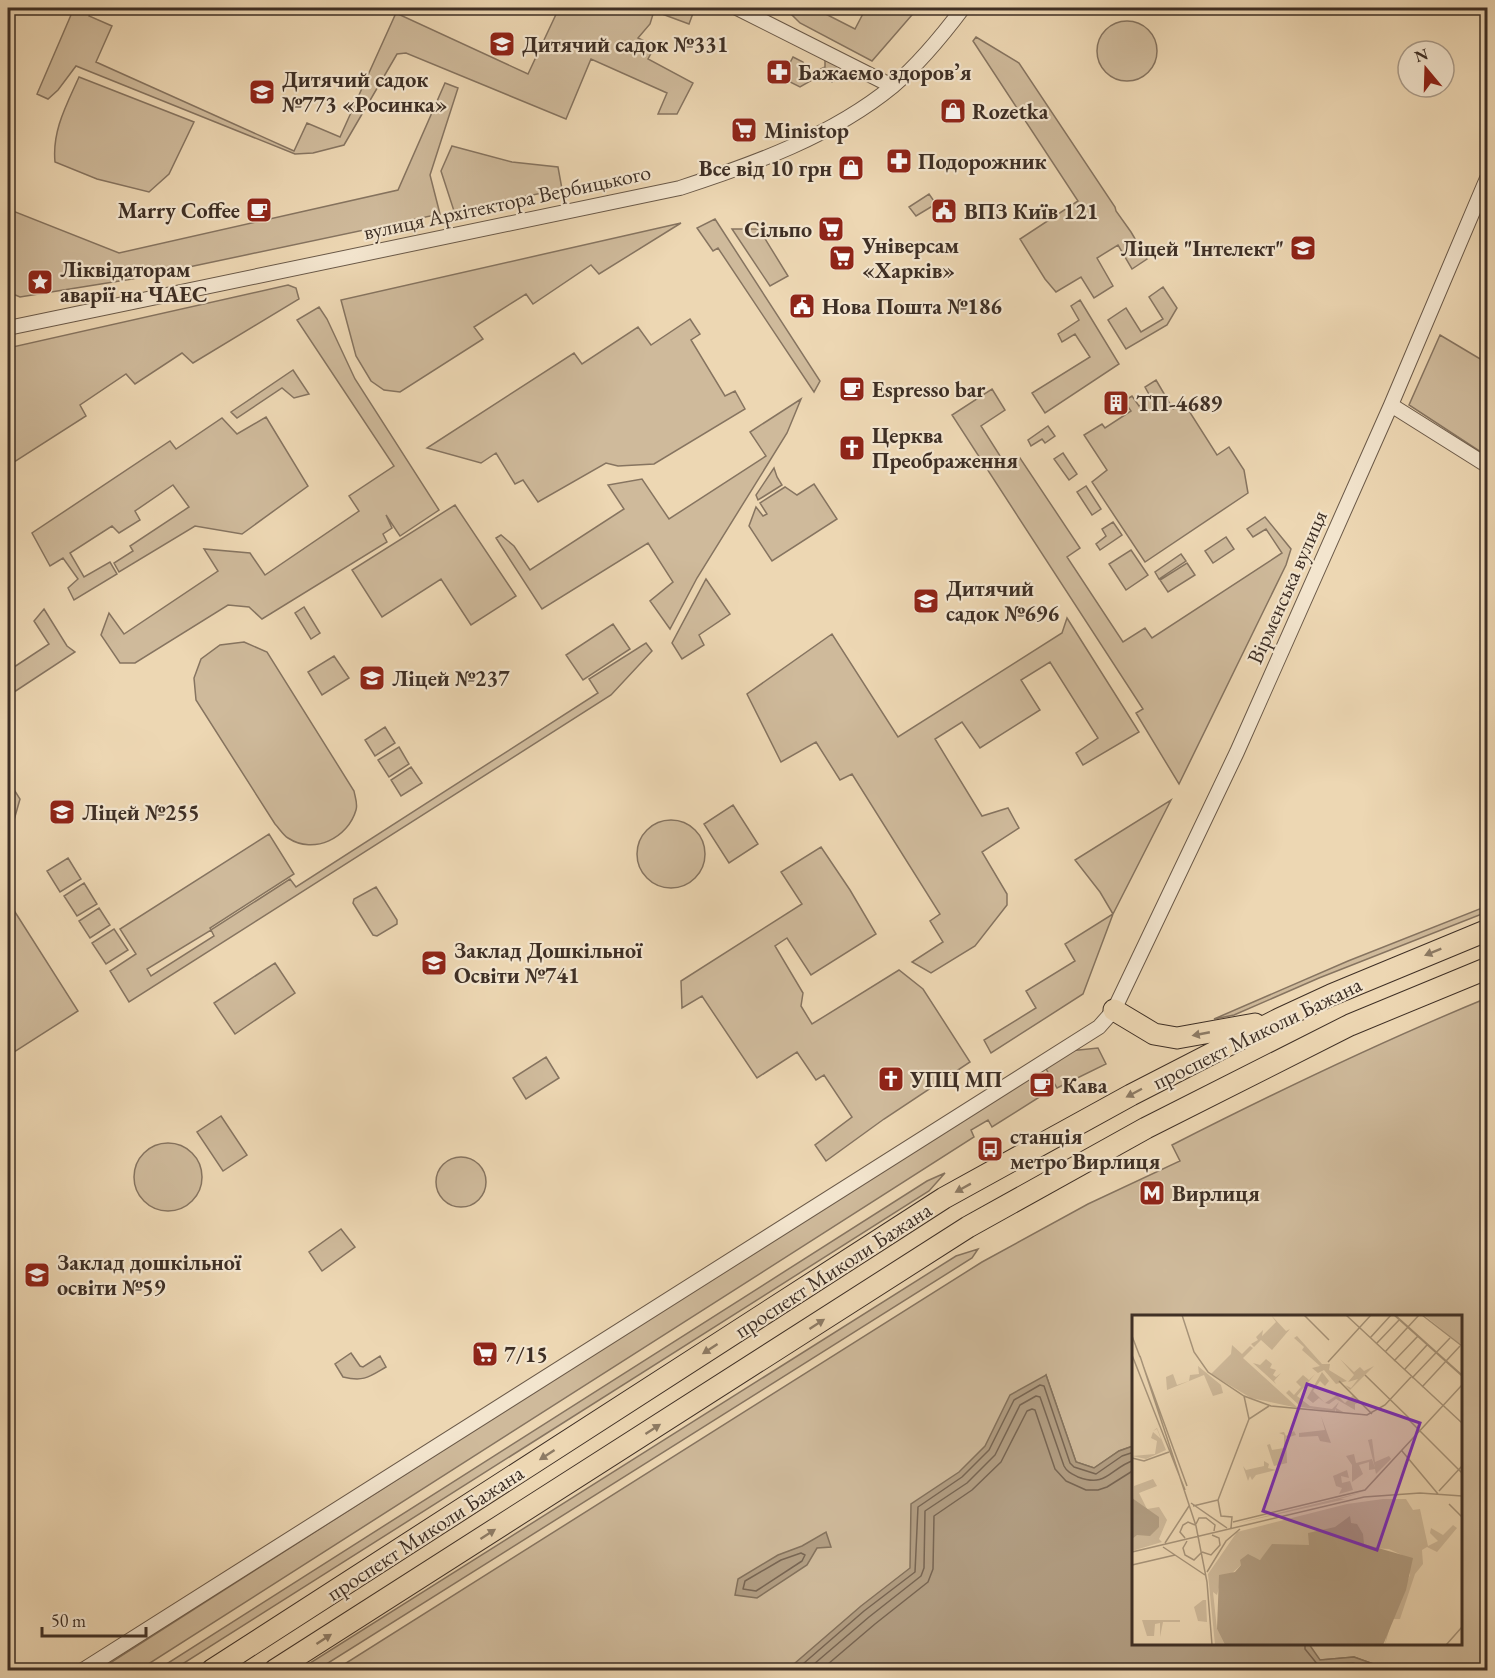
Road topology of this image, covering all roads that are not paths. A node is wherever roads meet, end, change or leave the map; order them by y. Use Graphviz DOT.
graph roads {
  1 [pos="737,8"];
  2 [pos="963,8"];
  3 [pos="892,86"];
  4 [pos="1488,176"];
  5 [pos="8,328"];
  6 [pos="1391,405"];
  7 [pos="1488,466"];
  8 [pos="1488,930"];
  9 [pos="1488,968"];
  10 [pos="1114,1010"];
  11 [pos="1279,1019"];
  12 [pos="83,1671"];
  13 [pos="212,1671"];
  14 [pos="275,1671"];
  1 -- 3 [label="street"];
  2 -- 3 [label="street, вулиця Архітектора Вербицького"];
  3 -- 5 [label="street, вулиця Архітектора Вербицького"];
  4 -- 6 [label="street, Вірменська вулиця"];
  6 -- 7 [label="street"];
  6 -- 10 [label="street, Вірменська вулиця"];
  8 -- 11 [label="highway, проспект Миколи Бажана, one-way"];
  14 -- 9 [label="highway, проспект Миколи Бажана, one-way"];
  11 -- 10 [label="highway, one-way"];
  10 -- 12 [label="street"];
  11 -- 13 [label="highway, проспект Миколи Бажана, one-way"];
}
